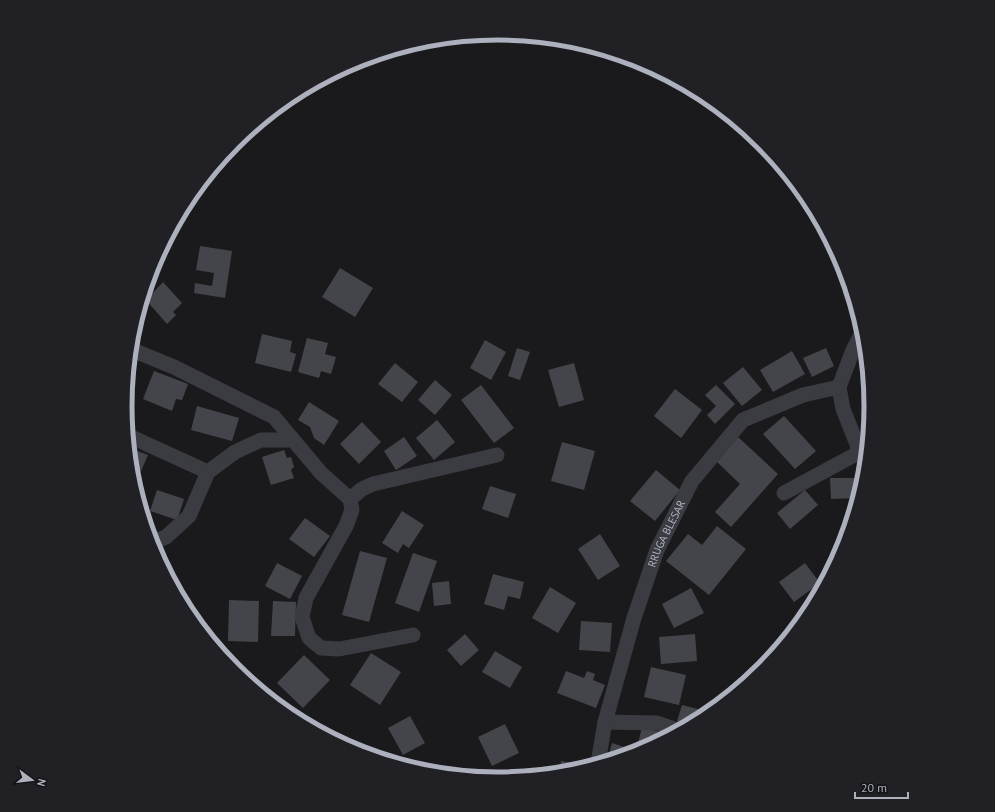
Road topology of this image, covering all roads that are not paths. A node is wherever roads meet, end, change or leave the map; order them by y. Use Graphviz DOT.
graph roads {
  1 [pos="857,342"];
  2 [pos="136,352"];
  3 [pos="839,387"];
  4 [pos="133,439"];
  5 [pos="292,440"];
  6 [pos="861,449"];
  7 [pos="497,455"];
  8 [pos="860,457"];
  9 [pos="208,472"];
  10 [pos="784,493"];
  11 [pos="350,499"];
  12 [pos="157,540"];
  13 [pos="413,635"];
  14 [pos="605,722"];
  15 [pos="671,728"];
  16 [pos="599,758"];
  1 -- 3 [label="street"];
  2 -- 5 [label="street"];
  3 -- 6 [label="street"];
  3 -- 14 [label="street, RRUGA BLESAR"];
  4 -- 9 [label="street"];
  5 -- 9 [label="street"];
  5 -- 11 [label="street"];
  7 -- 11 [label="street"];
  8 -- 10 [label="street"];
  9 -- 12 [label="street"];
  11 -- 13 [label="street"];
  14 -- 15 [label="street"];
  14 -- 16 [label="street, RRUGA BLESAR"];
}
